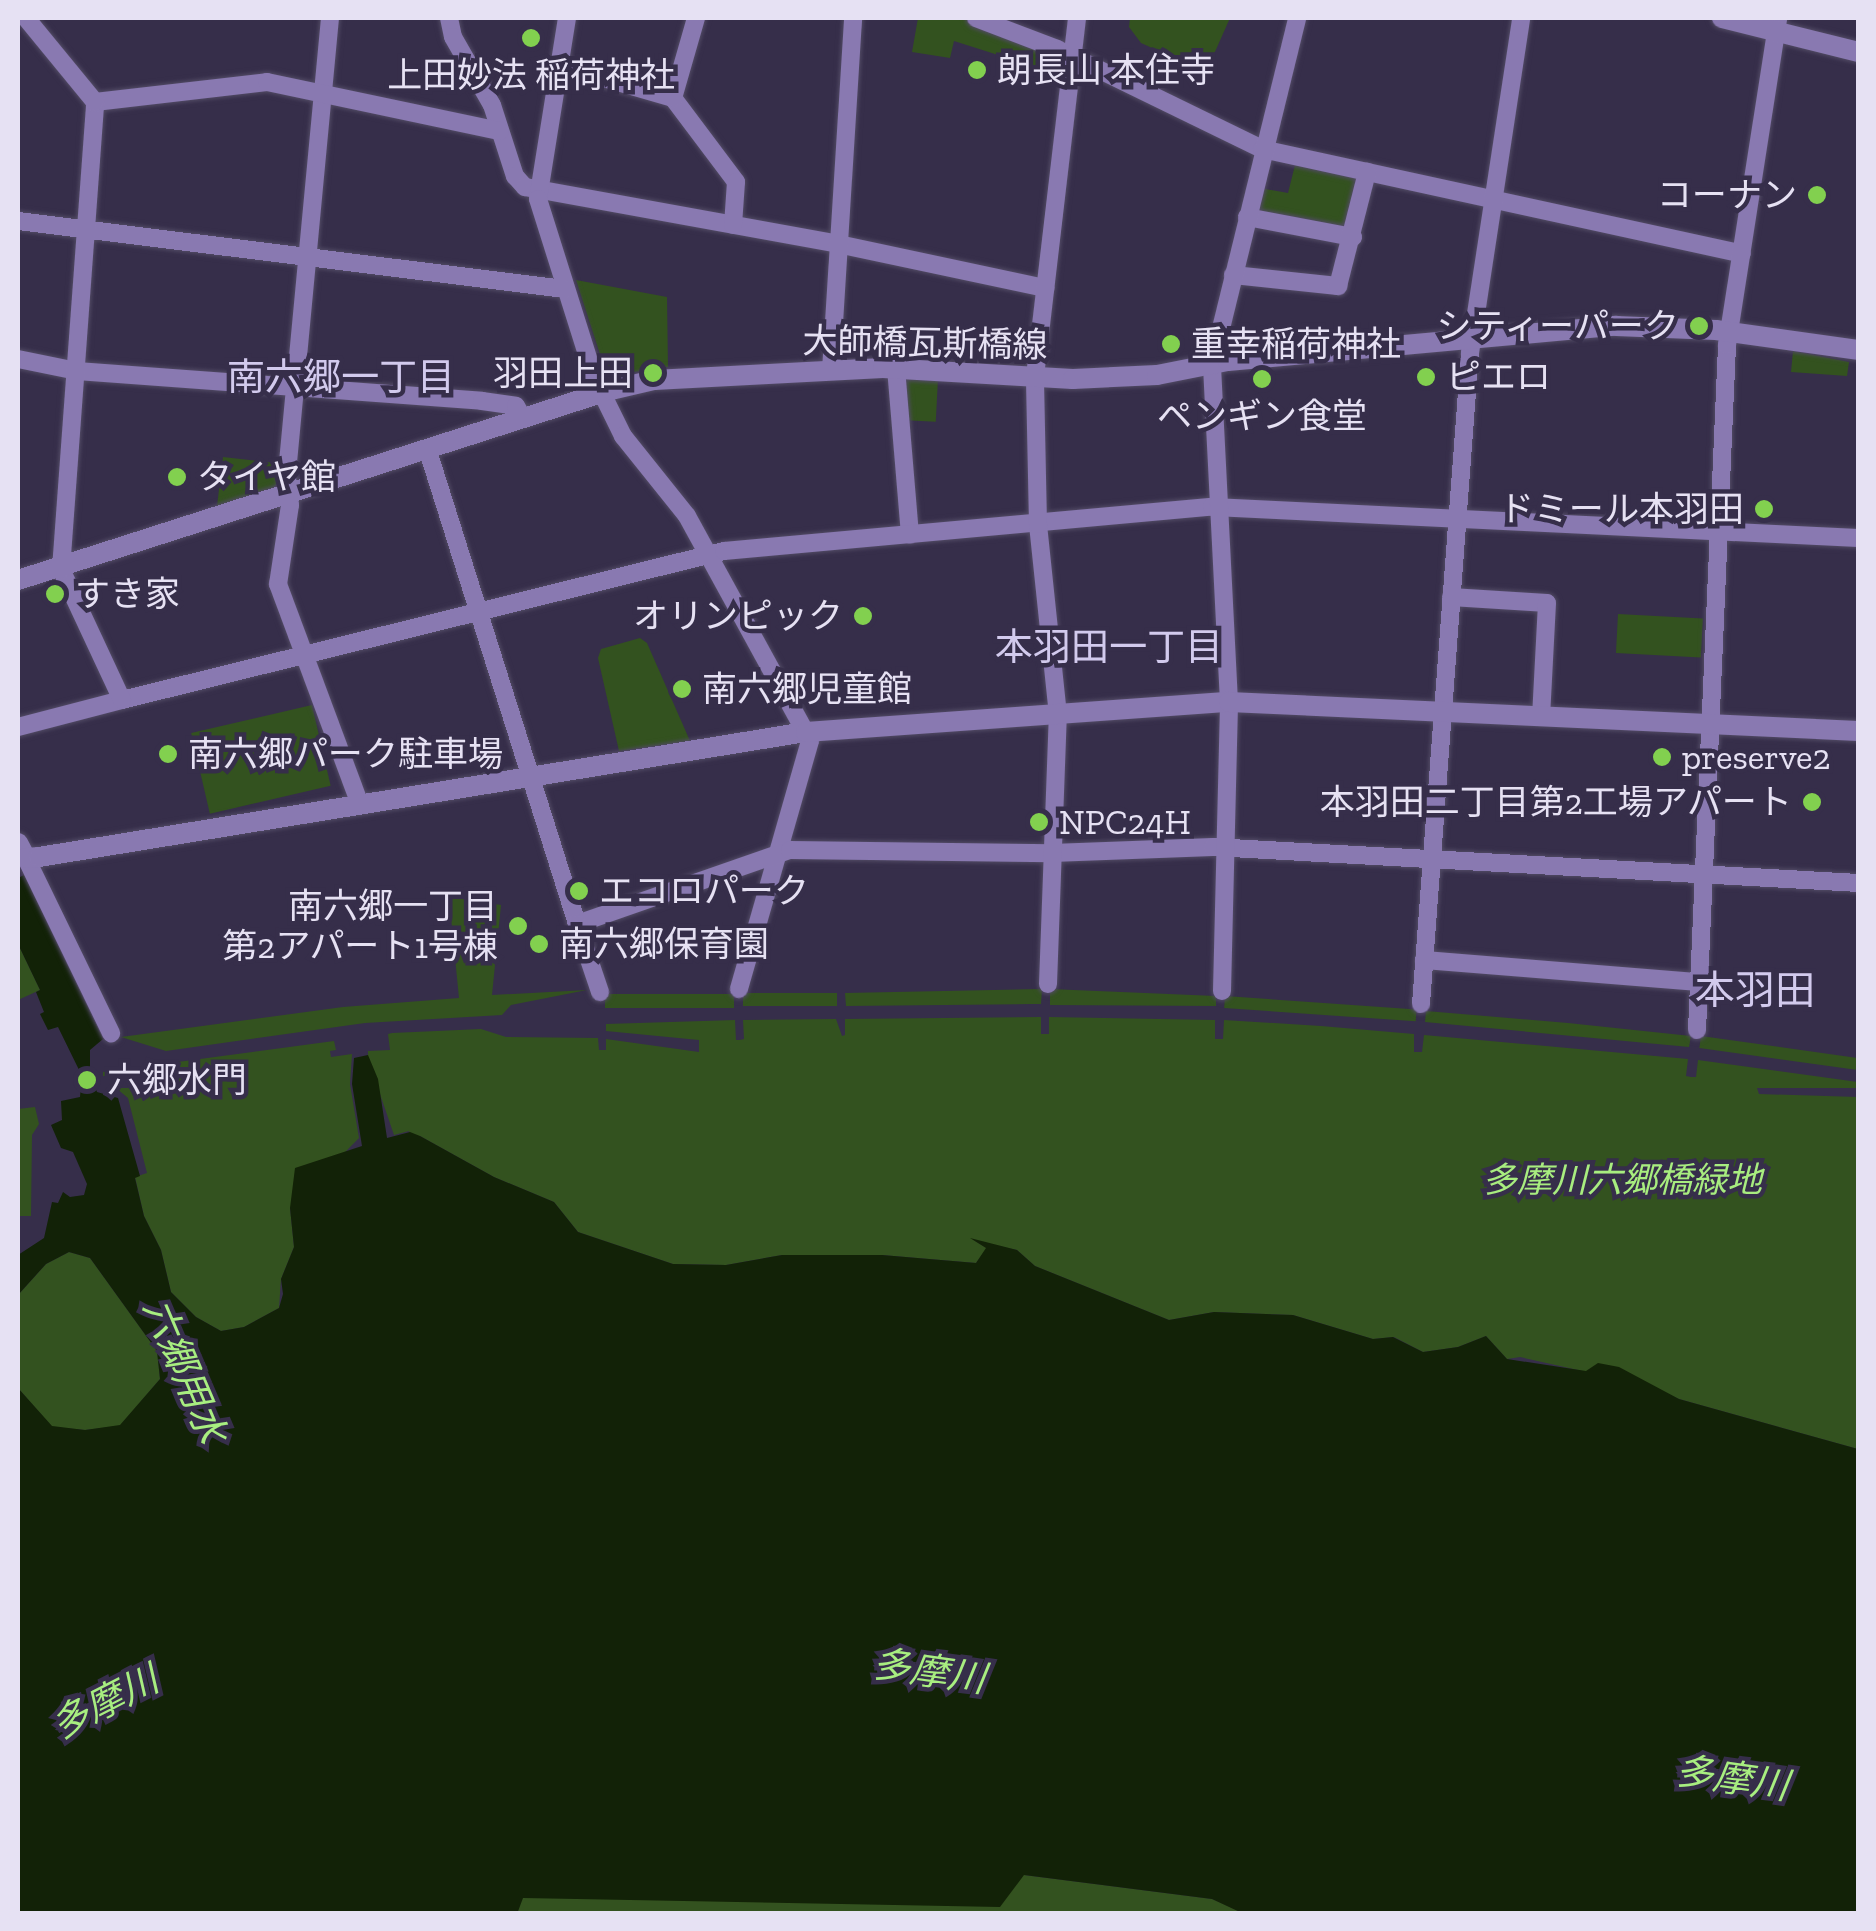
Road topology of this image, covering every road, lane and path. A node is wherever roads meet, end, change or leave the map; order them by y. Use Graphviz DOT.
graph roads {
  1 [pos="26,18"];
  2 [pos="330,18"];
  3 [pos="448,18"];
  4 [pos="567,18"];
  5 [pos="696,18"];
  6 [pos="853,18"];
  7 [pos="976,18"];
  8 [pos="1077,18"];
  9 [pos="1297,18"];
  10 [pos="1521,18"];
  11 [pos="1722,18"];
  12 [pos="1777,26"];
  13 [pos="1858,52"];
  14 [pos="1073,58"];
  15 [pos="559,65"];
  16 [pos="323,94"];
  17 [pos="673,98"];
  18 [pos="96,102"];
  19 [pos="500,131"];
  20 [pos="1262,149"];
  21 [pos="1367,172"];
  22 [pos="540,188"];
  23 [pos="1494,197"];
  24 [pos="1247,216"];
  25 [pos="18,221"];
  26 [pos="734,225"];
  27 [pos="87,232"];
  28 [pos="1353,237"];
  29 [pos="838,244"];
  30 [pos="309,254"];
  31 [pos="1742,254"];
  32 [pos="1233,275"];
  33 [pos="1045,288"];
  34 [pos="565,289"];
  35 [pos="1728,332"];
  36 [pos="1472,340"];
  37 [pos="1858,350"];
  38 [pos="18,359"];
  39 [pos="1212,365"];
  40 [pos="896,368"];
  41 [pos="77,370"];
  42 [pos="831,370"];
  43 [pos="1034,376"];
  44 [pos="296,384"];
  45 [pos="600,394"];
  46 [pos="523,418"];
  47 [pos="426,448"];
  48 [pos="289,492"];
  49 [pos="1221,507"];
  50 [pos="1458,519"];
  51 [pos="1038,524"];
  52 [pos="1719,531"];
  53 [pos="910,534"];
  54 [pos="1858,538"];
  55 [pos="708,556"];
  56 [pos="61,569"];
  57 [pos="18,580"];
  58 [pos="1451,597"];
  59 [pos="480,614"];
  60 [pos="304,655"];
  61 [pos="122,700"];
  62 [pos="1229,702"];
  63 [pos="1443,712"];
  64 [pos="1058,715"];
  65 [pos="1540,716"];
  66 [pos="1710,724"];
  67 [pos="18,727"];
  68 [pos="1858,731"];
  69 [pos="806,732"];
  70 [pos="530,776"];
  71 [pos="360,805"];
  72 [pos="1225,848"];
  73 [pos="22,850"];
  74 [pos="778,851"];
  75 [pos="1052,854"];
  76 [pos="1432,856"];
  77 [pos="1704,874"];
  78 [pos="1858,883"];
  79 [pos="578,924"];
  80 [pos="1424,960"];
  81 [pos="1700,982"];
  82 [pos="1048,984"];
  83 [pos="739,988"];
  84 [pos="1222,991"];
  85 [pos="600,992"];
  86 [pos="1421,1004"];
  87 [pos="1697,1030"];
  88 [pos="111,1033"];
  1 -- 18 [label="street"];
  2 -- 16 [label="street"];
  3 -- 19 [label="street"];
  4 -- 15 [label="street"];
  5 -- 17 [label="street"];
  6 -- 29 [label="street"];
  7 -- 14 [label="street"];
  8 -- 14 [label="street"];
  9 -- 20 [label="street"];
  10 -- 23 [label="street"];
  11 -- 12 [label="street"];
  12 -- 13 [label="street"];
  12 -- 31 [label="street"];
  14 -- 20 [label="street"];
  14 -- 33 [label="street"];
  15 -- 17 [label="street"];
  15 -- 22 [label="street"];
  16 -- 18 [label="street"];
  16 -- 19 [label="street"];
  16 -- 30 [label="street"];
  17 -- 26 [label="street"];
  18 -- 27 [label="street"];
  19 -- 22 [label="street"];
  20 -- 21 [label="street"];
  20 -- 24 [label="street"];
  21 -- 23 [label="street"];
  21 -- 28 [label="street"];
  22 -- 26 [label="street"];
  22 -- 34 [label="street"];
  23 -- 31 [label="street"];
  23 -- 36 [label="street"];
  24 -- 28 [label="street"];
  24 -- 32 [label="street"];
  25 -- 27 [label="street"];
  26 -- 29 [label="street"];
  27 -- 30 [label="street"];
  27 -- 41 [label="street"];
  28 -- 32 [label="street"];
  29 -- 33 [label="street"];
  29 -- 42 [label="street"];
  30 -- 34 [label="street"];
  30 -- 44 [label="street"];
  31 -- 35 [label="street"];
  32 -- 39 [label="street"];
  33 -- 43 [label="street"];
  34 -- 45 [label="street"];
  35 -- 36 [label="street, 大師橋瓦斯橋線"];
  35 -- 37 [label="street, 大師橋瓦斯橋線"];
  35 -- 52 [label="street"];
  36 -- 39 [label="street, 大師橋瓦斯橋線"];
  36 -- 50 [label="street"];
  38 -- 41 [label="street"];
  39 -- 43 [label="street, 大師橋瓦斯橋線"];
  39 -- 49 [label="street"];
  40 -- 42 [label="street, 大師橋瓦斯橋線"];
  40 -- 43 [label="street, 大師橋瓦斯橋線"];
  40 -- 53 [label="street"];
  41 -- 44 [label="street"];
  41 -- 56 [label="street"];
  42 -- 45 [label="street, 大師橋瓦斯橋線"];
  43 -- 51 [label="street"];
  44 -- 46 [label="street"];
  44 -- 48 [label="street"];
  45 -- 46 [label="street, 大師橋瓦斯橋線"];
  45 -- 55 [label="street"];
  46 -- 47 [label="street, 大師橋瓦斯橋線"];
  47 -- 48 [label="street, 大師橋瓦斯橋線"];
  47 -- 59 [label="street"];
  48 -- 56 [label="street, 大師橋瓦斯橋線"];
  48 -- 60 [label="street"];
  49 -- 50 [label="street"];
  49 -- 51 [label="street"];
  49 -- 62 [label="street"];
  50 -- 52 [label="street"];
  50 -- 58 [label="street"];
  51 -- 53 [label="street"];
  51 -- 64 [label="street"];
  52 -- 54 [label="street"];
  52 -- 66 [label="street"];
  53 -- 55 [label="street"];
  55 -- 59 [label="street"];
  55 -- 69 [label="street"];
  56 -- 57 [label="street, 大師橋瓦斯橋線"];
  56 -- 61 [label="street"];
  58 -- 63 [label="street"];
  58 -- 65 [label="street"];
  59 -- 60 [label="street"];
  59 -- 70 [label="street"];
  60 -- 61 [label="street"];
  60 -- 71 [label="street"];
  61 -- 67 [label="street"];
  62 -- 63 [label="street"];
  62 -- 64 [label="street"];
  62 -- 72 [label="street"];
  63 -- 65 [label="street"];
  63 -- 76 [label="street"];
  64 -- 69 [label="street"];
  64 -- 75 [label="street"];
  65 -- 66 [label="street"];
  66 -- 68 [label="street"];
  66 -- 77 [label="street"];
  69 -- 70 [label="street"];
  69 -- 74 [label="street"];
  70 -- 71 [label="street"];
  70 -- 79 [label="street"];
  71 -- 73 [label="street"];
  72 -- 75 [label="street"];
  72 -- 76 [label="street"];
  72 -- 84 [label="street"];
  73 -- 88 [label="street"];
  74 -- 75 [label="street"];
  74 -- 79 [label="street"];
  74 -- 83 [label="street"];
  75 -- 82 [label="street"];
  76 -- 77 [label="street"];
  76 -- 80 [label="street"];
  77 -- 78 [label="street"];
  77 -- 81 [label="street"];
  79 -- 85 [label="street"];
  80 -- 81 [label="street"];
  80 -- 86 [label="street"];
  81 -- 87 [label="street"];
}
